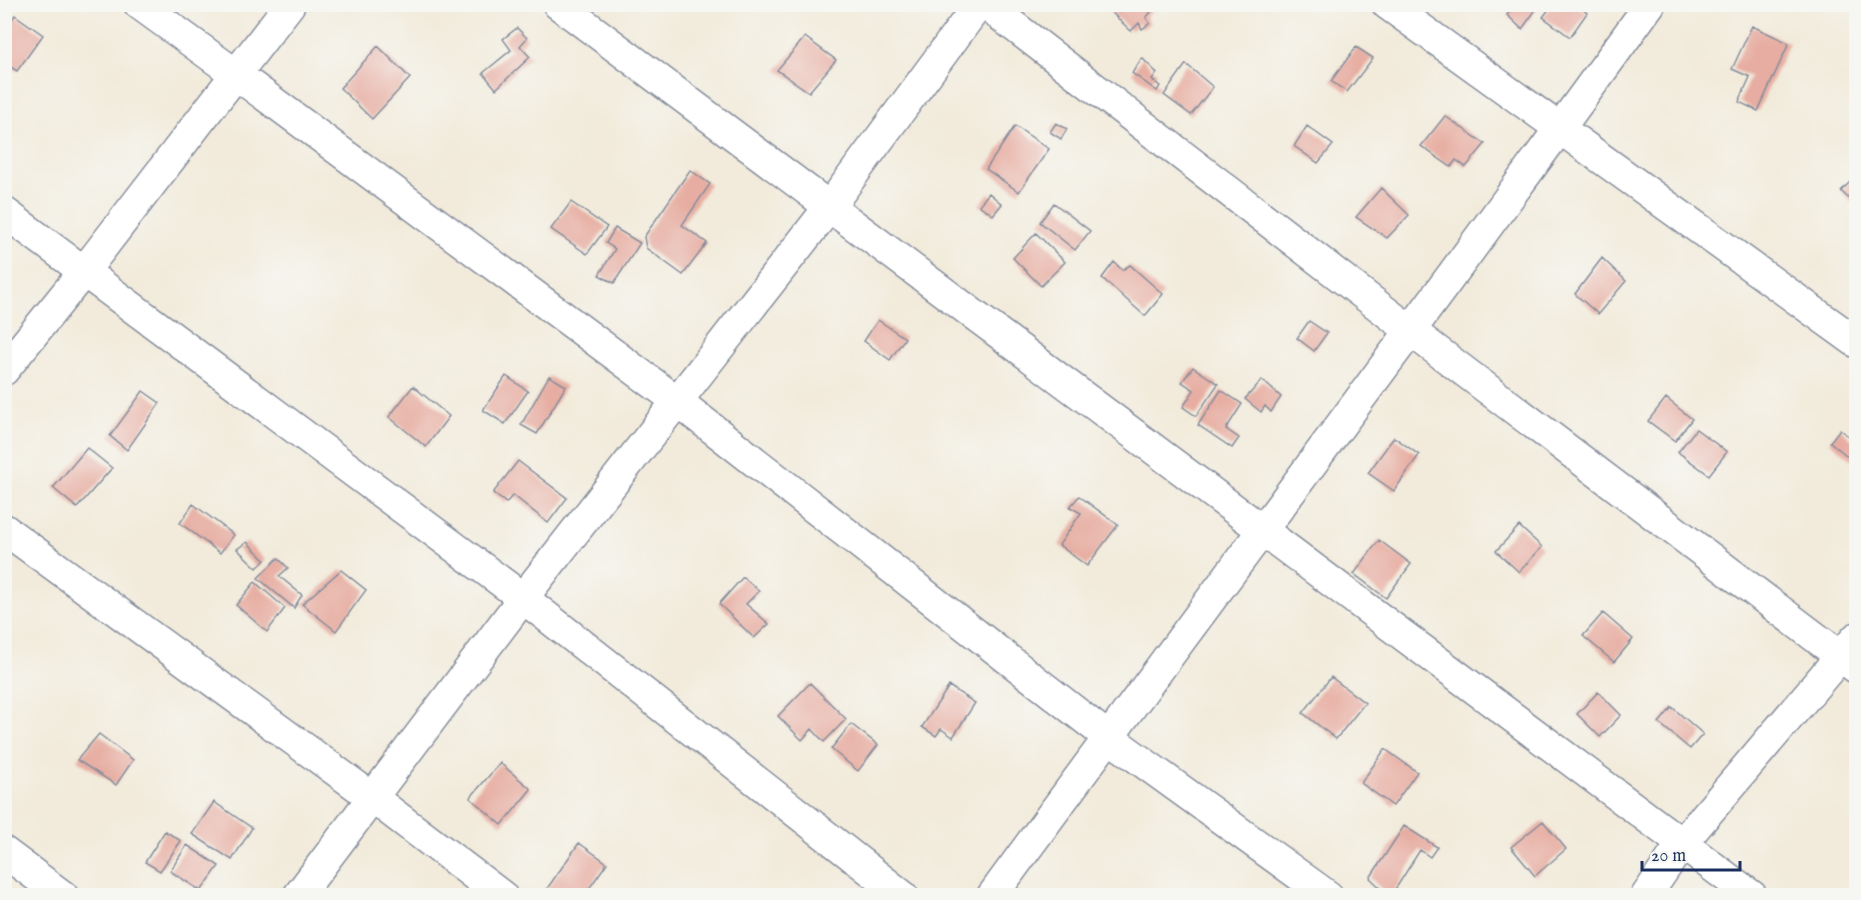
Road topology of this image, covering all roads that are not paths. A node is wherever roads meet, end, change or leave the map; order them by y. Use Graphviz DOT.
graph roads {
  1 [pos="139,4"];
  2 [pos="290,4"];
  3 [pos="558,4"];
  4 [pos="979,4"];
  5 [pos="985,4"];
  6 [pos="1387,4"];
  7 [pos="1650,4"];
  8 [pos="237,75"];
  9 [pos="1561,128"];
  10 [pos="830,206"];
  11 [pos="4,212"];
  12 [pos="85,270"];
  13 [pos="1411,331"];
  14 [pos="1857,342"];
  15 [pos="4,370"];
  16 [pos="677,401"];
  17 [pos="4,529"];
  18 [pos="1263,532"];
  19 [pos="523,598"];
  20 [pos="1851,654"];
  21 [pos="1108,736"];
  22 [pos="373,798"];
  23 [pos="1683,842"];
  24 [pos="4,852"];
  25 [pos="63,896"];
  26 [pos="298,896"];
  27 [pos="502,896"];
  28 [pos="903,896"];
  29 [pos="992,896"];
  30 [pos="1328,896"];
  31 [pos="1646,896"];
  32 [pos="1752,896"];
  1 -- 8 [label="street"];
  2 -- 8 [label="street"];
  3 -- 10 [label="street"];
  4 -- 10 [label="street"];
  5 -- 13 [label="street"];
  6 -- 9 [label="street"];
  7 -- 9 [label="street"];
  8 -- 12 [label="street"];
  8 -- 16 [label="street"];
  9 -- 13 [label="street"];
  9 -- 14 [label="street"];
  10 -- 16 [label="street"];
  10 -- 18 [label="street"];
  11 -- 12 [label="street"];
  12 -- 15 [label="street"];
  12 -- 19 [label="street"];
  13 -- 18 [label="street"];
  13 -- 20 [label="street"];
  16 -- 19 [label="street"];
  16 -- 21 [label="street"];
  17 -- 22 [label="street"];
  18 -- 21 [label="street"];
  18 -- 23 [label="street"];
  19 -- 22 [label="street"];
  19 -- 28 [label="street"];
  20 -- 23 [label="street"];
  21 -- 29 [label="street"];
  21 -- 30 [label="street"];
  22 -- 26 [label="street"];
  22 -- 27 [label="street"];
  23 -- 31 [label="street"];
  23 -- 32 [label="street"];
  24 -- 25 [label="street"];
}
